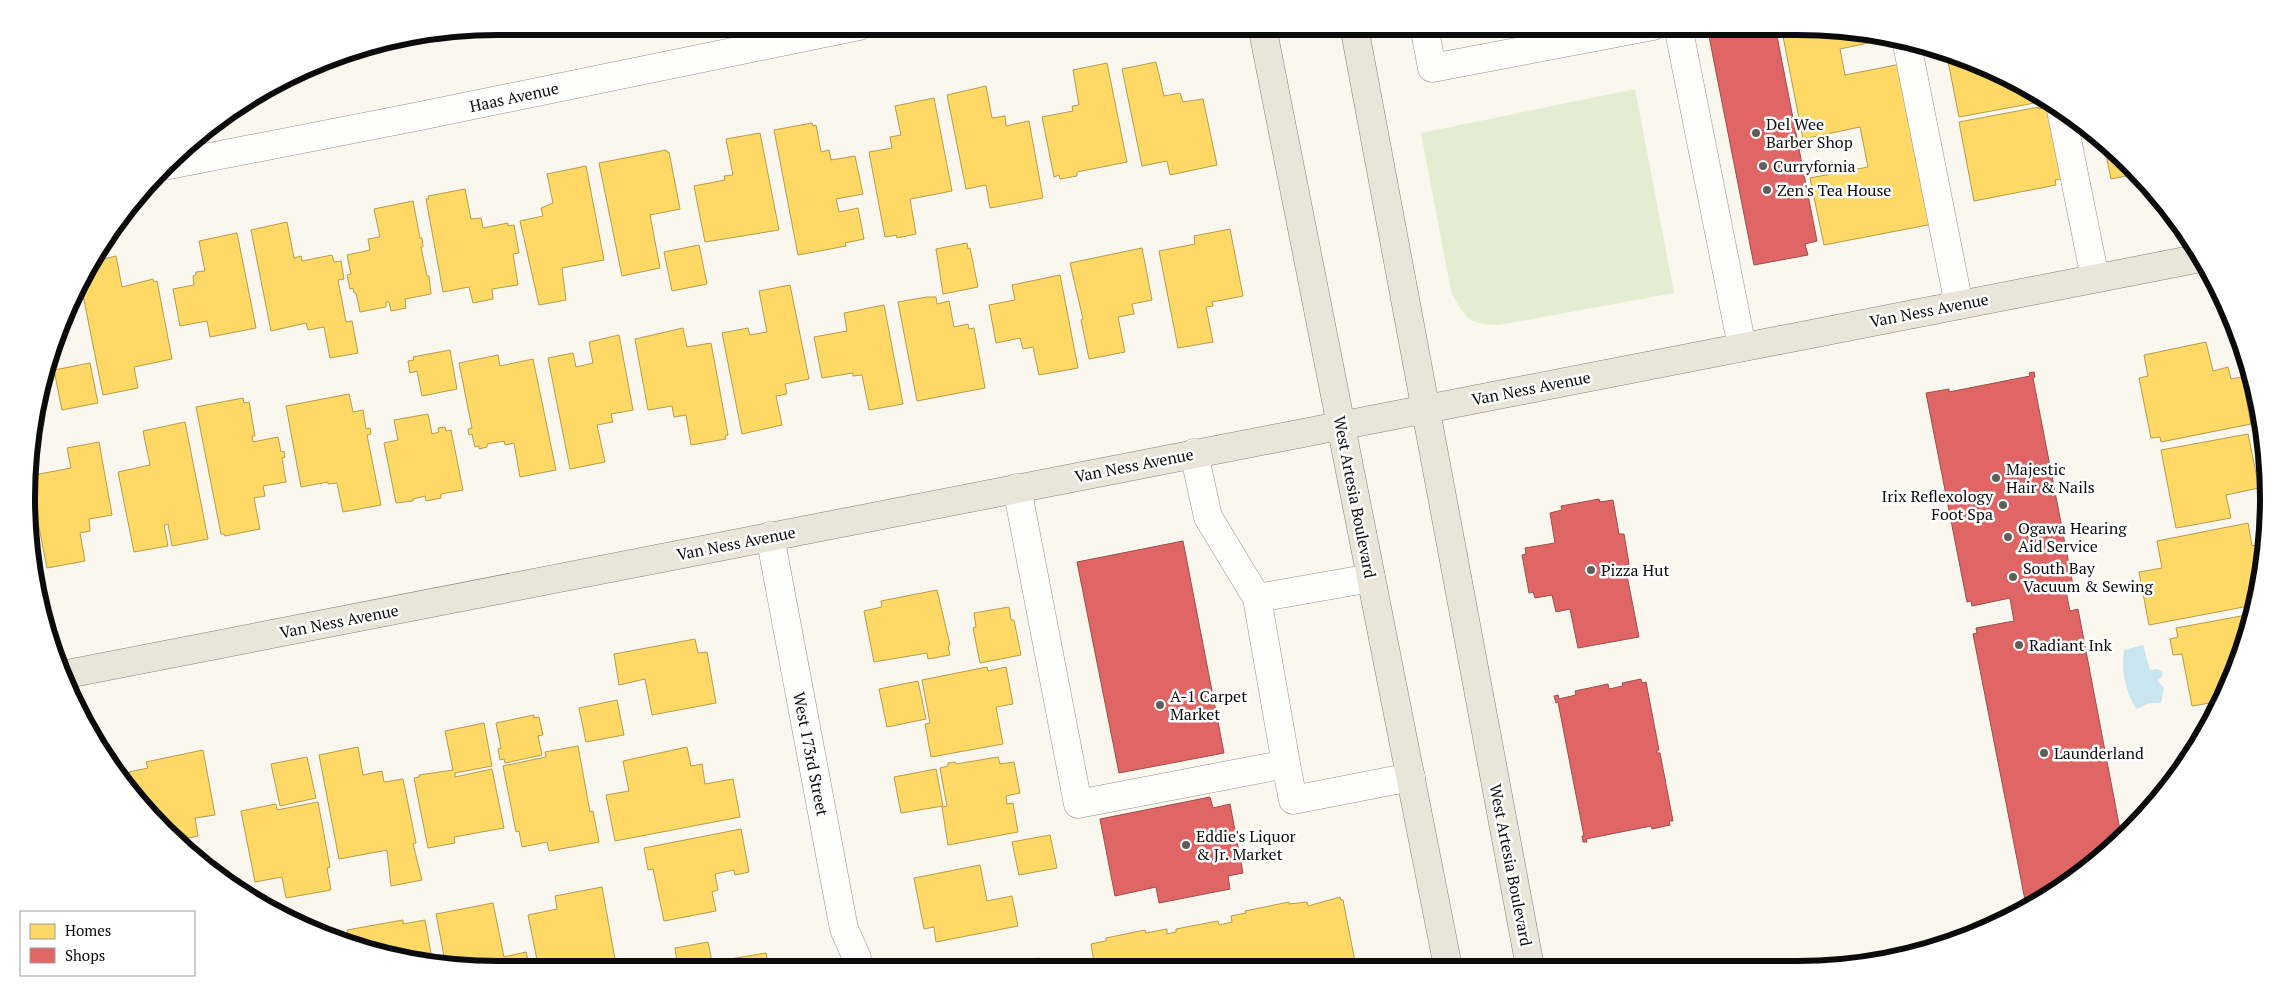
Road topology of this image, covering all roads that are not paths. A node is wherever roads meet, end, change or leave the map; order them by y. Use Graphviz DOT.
graph roads {
  1 [pos="815,35"];
  2 [pos="1264,35"];
  3 [pos="1356,35"];
  4 [pos="1426,35"];
  5 [pos="1606,35"];
  6 [pos="1680,35"];
  7 [pos="1908,49"];
  8 [pos="2063,119"];
  9 [pos="179,163"];
  10 [pos="2193,259"];
  11 [pos="2095,278"];
  12 [pos="1958,305"];
  13 [pos="1742,347"];
  14 [pos="1425,408"];
  15 [pos="1340,425"];
  16 [pos="1194,453"];
  17 [pos="1017,488"];
  18 [pos="770,536"];
  19 [pos="1371,578"];
  20 [pos="1257,598"];
  21 [pos="69,674"];
  22 [pos="1286,764"];
  23 [pos="1411,777"];
  24 [pos="857,961"];
  25 [pos="1447,961"];
  26 [pos="1529,961"];
  1 -- 9 [label="street, Haas Avenue"];
  2 -- 15 [label="main road, West Artesia Boulevard"];
  3 -- 14 [label="main road, West Artesia Boulevard"];
  4 -- 5 [label="street"];
  6 -- 13 [label="street"];
  7 -- 12 [label="street"];
  8 -- 11 [label="street"];
  10 -- 11 [label="main road, Van Ness Avenue"];
  11 -- 12 [label="main road, Van Ness Avenue"];
  12 -- 13 [label="main road, Van Ness Avenue"];
  13 -- 14 [label="main road, Van Ness Avenue"];
  14 -- 15 [label="main road, Van Ness Avenue"];
  14 -- 26 [label="main road, West Artesia Boulevard"];
  15 -- 16 [label="main road, Van Ness Avenue"];
  15 -- 19 [label="main road, West Artesia Boulevard"];
  16 -- 17 [label="main road, Van Ness Avenue"];
  16 -- 20 [label="street"];
  17 -- 18 [label="main road, Van Ness Avenue"];
  17 -- 22 [label="street"];
  18 -- 21 [label="main road, Van Ness Avenue"];
  18 -- 24 [label="street, West 173rd Street"];
  19 -- 20 [label="street"];
  19 -- 23 [label="main road, West Artesia Boulevard"];
  20 -- 22 [label="street"];
  22 -- 23 [label="street"];
  23 -- 25 [label="main road, West Artesia Boulevard"];
}
